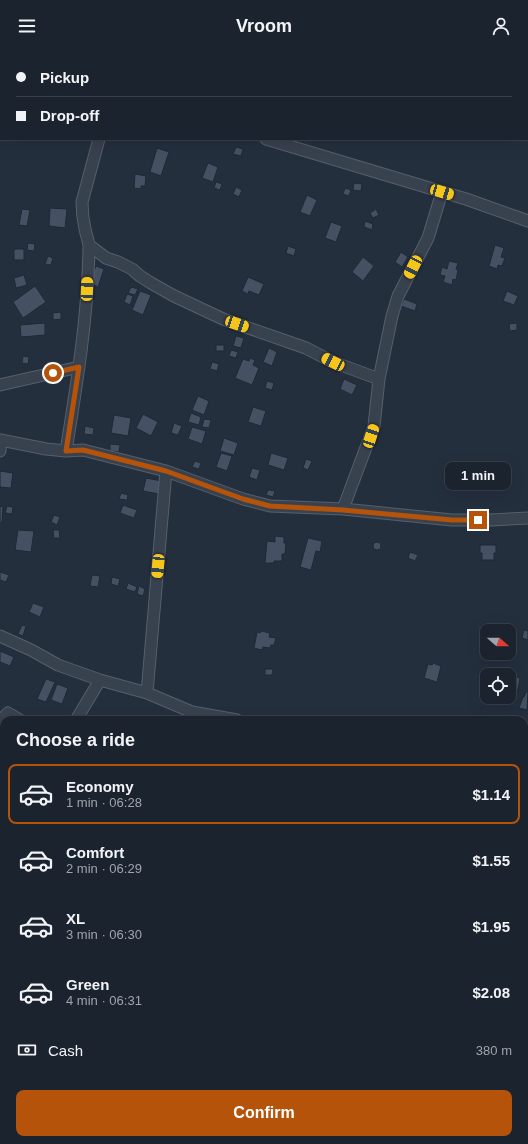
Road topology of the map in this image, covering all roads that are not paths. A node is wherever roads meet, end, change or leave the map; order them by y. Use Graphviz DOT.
graph roads {
  1 [pos="99,140"];
  2 [pos="269,140"];
  3 [pos="442,192"];
  4 [pos="528,221"];
  5 [pos="89,245"];
  6 [pos="79,367"];
  7 [pos="379,379"];
  8 [pos="0,385"];
  9 [pos="0,440"];
  10 [pos="0,451"];
  11 [pos="66,451"];
  12 [pos="166,471"];
  13 [pos="343,510"];
  14 [pos="528,518"];
  15 [pos="0,636"];
  16 [pos="100,680"];
  17 [pos="147,693"];
  18 [pos="5,716"];
  19 [pos="13,716"];
  20 [pos="78,716"];
  21 [pos="214,716"];
  1 -- 5 [label="street"];
  2 -- 3 [label="street"];
  3 -- 4 [label="street"];
  3 -- 7 [label="street"];
  5 -- 6 [label="street"];
  5 -- 7 [label="street"];
  6 -- 8 [label="street"];
  6 -- 11 [label="street"];
  7 -- 13 [label="street"];
  9 -- 10 [label="street"];
  9 -- 11 [label="street"];
  11 -- 12 [label="street"];
  12 -- 13 [label="street"];
  12 -- 17 [label="street"];
  13 -- 14 [label="street"];
  15 -- 16 [label="street"];
  16 -- 17 [label="street"];
  16 -- 20 [label="street"];
  17 -- 21 [label="street"];
  18 -- 19 [label="street"];
}
